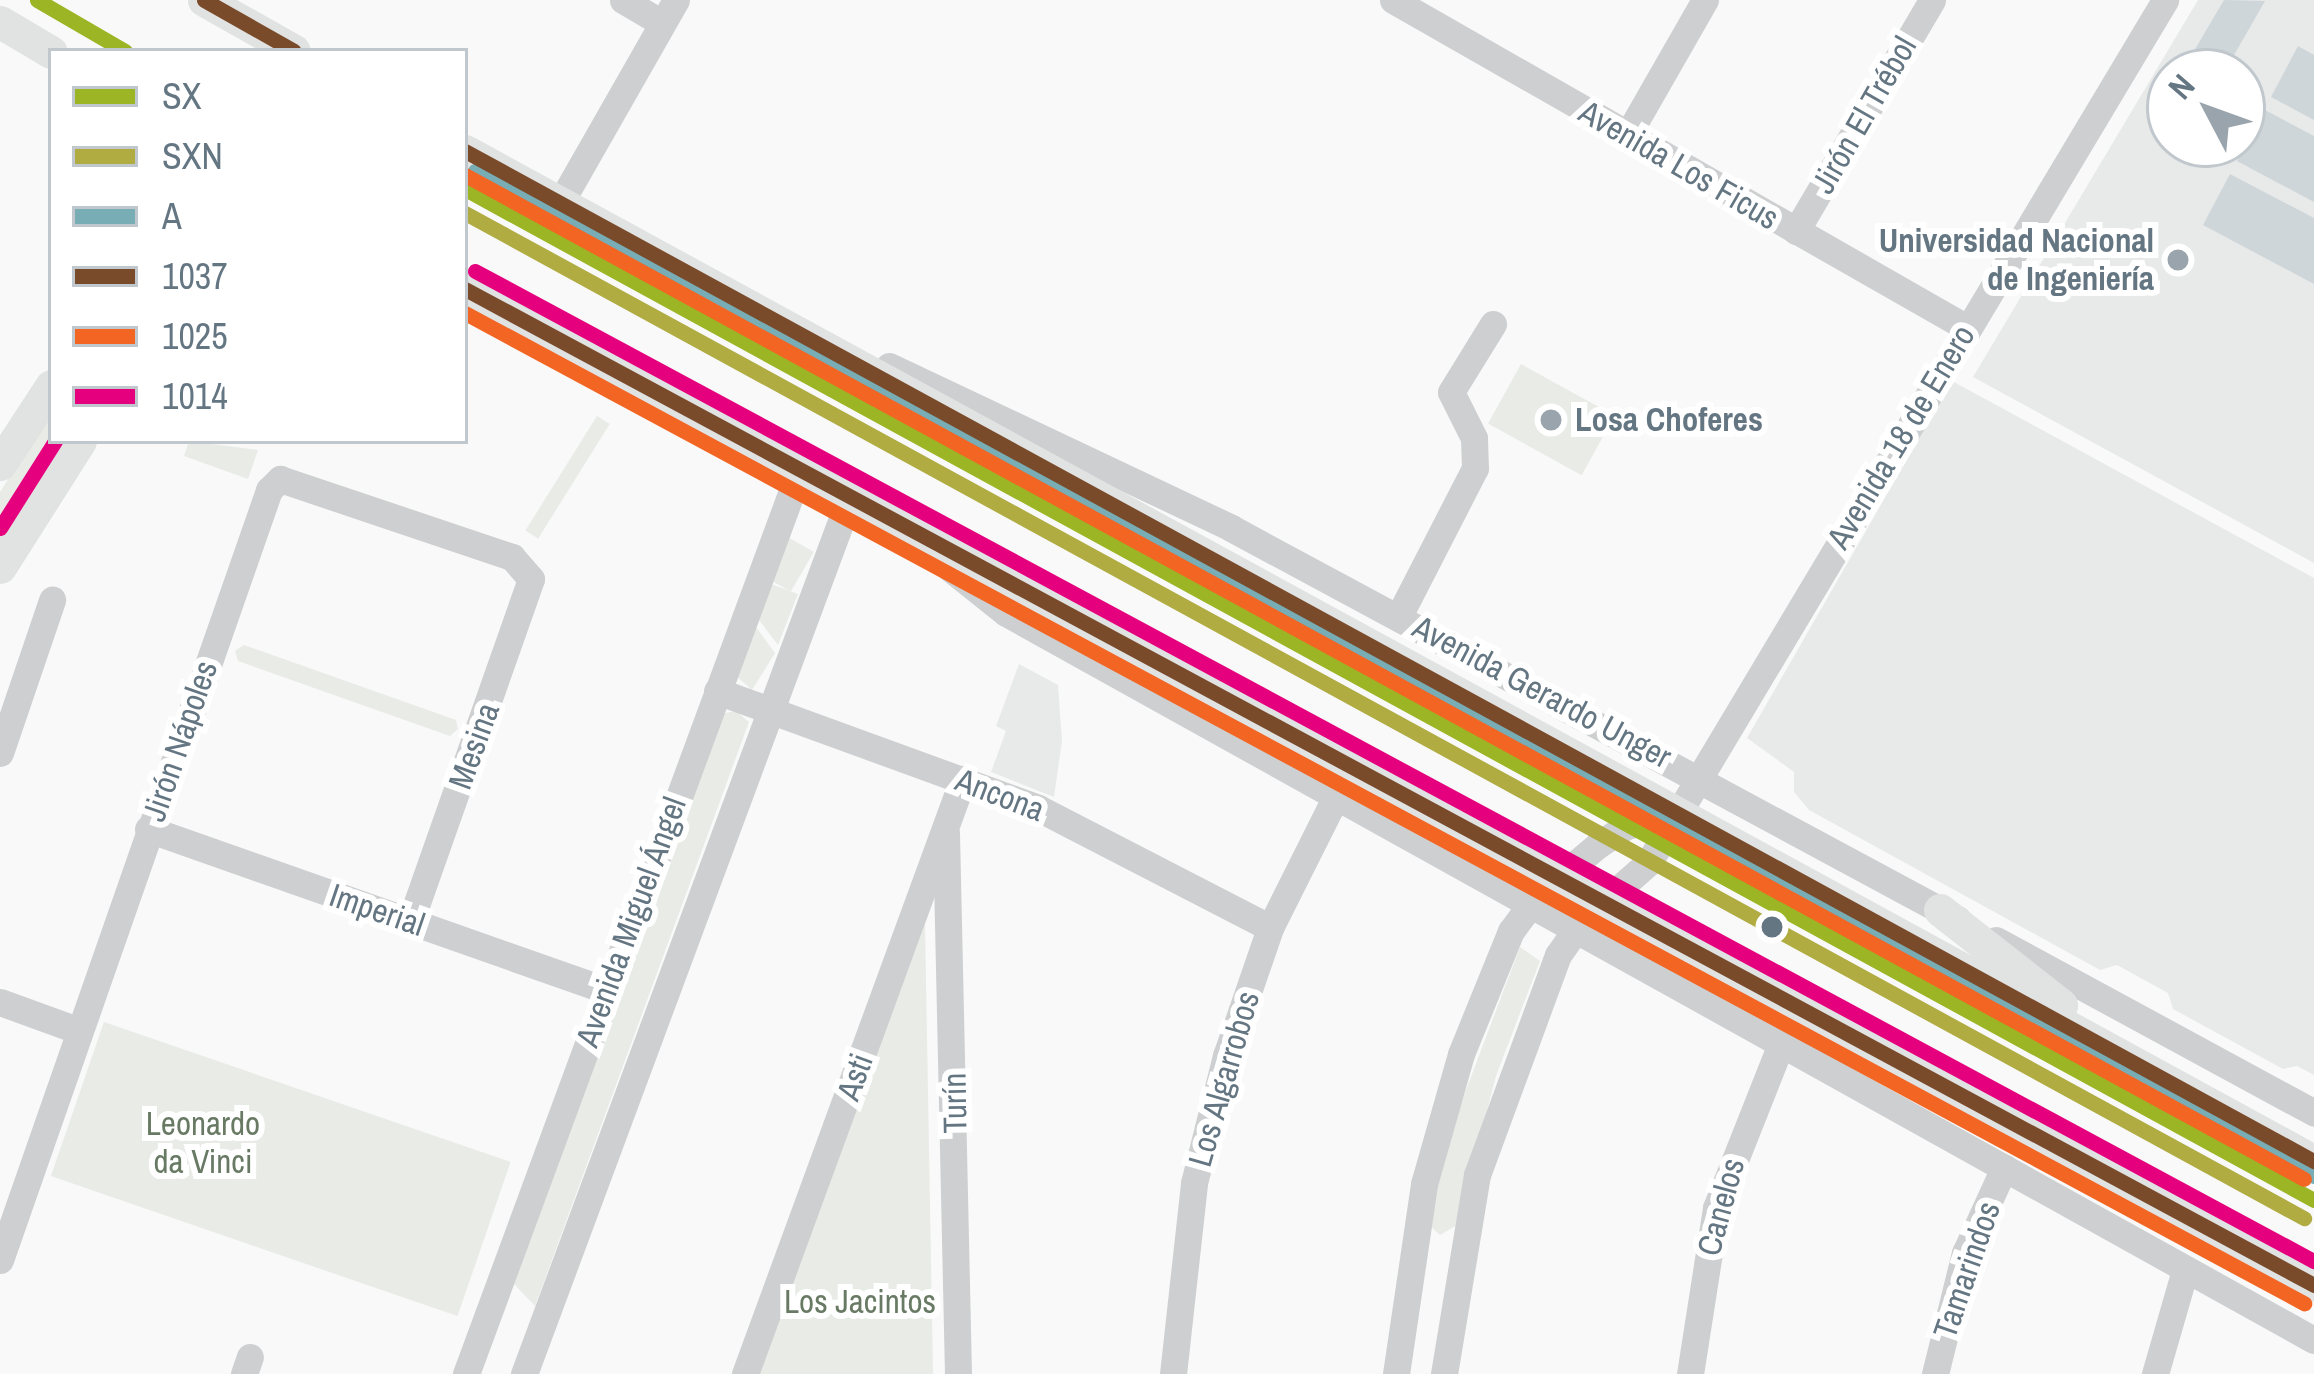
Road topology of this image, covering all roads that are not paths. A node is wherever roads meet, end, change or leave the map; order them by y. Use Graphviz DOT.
graph roads {
  1 [pos="623,0"];
  2 [pos="1393,0"];
  3 [pos="1706,0"];
  4 [pos="1931,0"];
  5 [pos="2165,0"];
  6 [pos="210,4"];
  7 [pos="669,11"];
  8 [pos="0,22"];
  9 [pos="246,48"];
  10 [pos="289,48"];
  11 [pos="48,50"];
  12 [pos="1627,136"];
  13 [pos="468,153"];
  14 [pos="559,206"];
  15 [pos="1796,231"];
  16 [pos="468,291"];
  17 [pos="751,312"];
  18 [pos="1493,324"];
  19 [pos="1967,328"];
  20 [pos="48,391"];
  21 [pos="78,444"];
  22 [pos="0,464"];
  23 [pos="800,472"];
  24 [pos="850,497"];
  25 [pos="881,513"];
  26 [pos="0,567"];
  27 [pos="527,570"];
  28 [pos="52,600"];
  29 [pos="1399,616"];
  30 [pos="718,691"];
  31 [pos="769,709"];
  32 [pos="0,753"];
  33 [pos="1698,776"];
  34 [pos="963,779"];
  35 [pos="1334,800"];
  36 [pos="1676,814"];
  37 [pos="148,829"];
  38 [pos="946,832"];
  39 [pos="1559,876"];
  40 [pos="1608,903"];
  41 [pos="1526,907"];
  42 [pos="1940,910"];
  43 [pos="410,922"];
  44 [pos="1270,928"];
  45 [pos="1572,933"];
  46 [pos="605,991"];
  47 [pos="0,1002"];
  48 [pos="77,1030"];
  49 [pos="1780,1046"];
  50 [pos="2138,1065"];
  51 [pos="2314,1113"];
  52 [pos="2314,1161"];
  53 [pos="2004,1168"];
  54 [pos="0,1260"];
  55 [pos="1409,1262"];
  56 [pos="1456,1269"];
  57 [pos="2185,1270"];
  58 [pos="2314,1286"];
  59 [pos="486,1320"];
  60 [pos="538,1337"];
  61 [pos="2314,1340"];
  62 [pos="466,1374"];
  63 [pos="524,1374"];
  64 [pos="745,1374"];
  65 [pos="958,1374"];
  66 [pos="1174,1374"];
  67 [pos="1396,1374"];
  68 [pos="1444,1374"];
  69 [pos="1690,1374"];
  70 [pos="1936,1374"];
  71 [pos="2155,1374"];
  1 -- 7 [label="street"];
  2 -- 12 [label="street, Avenida Los Ficus"];
  3 -- 12 [label="street"];
  4 -- 15 [label="street, Jirón El Trébol"];
  5 -- 19 [label="street, Avenida 18 de Enero"];
  6 -- 9 [label="main road"];
  6 -- 10 [label="main road"];
  7 -- 14 [label="street"];
  8 -- 11 [label="main road"];
  12 -- 15 [label="street, Avenida Los Ficus"];
  13 -- 14 [label="main road"];
  14 -- 17 [label="main road"];
  15 -- 19 [label="street, Avenida Los Ficus"];
  16 -- 23 [label="main road"];
  17 -- 29 [label="street, Avenida Gerardo Unger"];
  17 -- 36 [label="main road"];
  18 -- 29 [label="street"];
  19 -- 33 [label="street, Avenida 18 de Enero"];
  20 -- 22 [label="main road"];
  21 -- 26 [label="main road"];
  23 -- 24 [label="main road"];
  23 -- 30 [label="street, Avenida Miguel Ángel"];
  24 -- 25 [label="main road"];
  24 -- 31 [label="street, Avenida Miguel Ángel"];
  25 -- 35 [label="street"];
  25 -- 39 [label="main road"];
  27 -- 37 [label="street, Jirón Nápoles"];
  27 -- 43 [label="street, Mesina"];
  28 -- 32 [label="street"];
  29 -- 33 [label="street, Avenida Gerardo Unger"];
  30 -- 31 [label="street, Ancona"];
  30 -- 46 [label="street, Avenida Miguel Ángel"];
  31 -- 34 [label="street, Ancona"];
  31 -- 60 [label="street, Avenida Miguel Ángel"];
  33 -- 36 [label="street, Avenida 18 de Enero"];
  33 -- 42 [label="street, Avenida Gerardo Unger"];
  34 -- 38 [label="street, Asti"];
  34 -- 44 [label="street, Ancona"];
  35 -- 41 [label="street"];
  35 -- 44 [label="street, Los Algarrobos"];
  36 -- 39 [label="street"];
  36 -- 40 [label="street, Avenida 18 de Enero"];
  36 -- 50 [label="main road"];
  37 -- 43 [label="street, Imperial"];
  37 -- 48 [label="street, Jirón Nápoles"];
  38 -- 64 [label="street, Asti"];
  38 -- 65 [label="street, Turín"];
  39 -- 40 [label="main road"];
  39 -- 41 [label="street"];
  40 -- 45 [label="street, Avenida 18 de Enero"];
  40 -- 58 [label="main road"];
  41 -- 45 [label="street"];
  41 -- 55 [label="street"];
  42 -- 50 [label="main road"];
  42 -- 51 [label="street, Avenida Gerardo Unger"];
  43 -- 46 [label="street, Imperial"];
  44 -- 66 [label="street, Los Algarrobos"];
  45 -- 49 [label="street"];
  45 -- 56 [label="street"];
  46 -- 59 [label="street, Avenida Miguel Ángel"];
  47 -- 48 [label="street"];
  48 -- 54 [label="street, Jirón Nápoles"];
  49 -- 53 [label="street"];
  49 -- 69 [label="street, Canelos"];
  50 -- 52 [label="main road"];
  53 -- 57 [label="street"];
  53 -- 70 [label="street, Tamarindos"];
  55 -- 56 [label="street"];
  55 -- 67 [label="street"];
  56 -- 68 [label="street"];
  57 -- 61 [label="street"];
  57 -- 71 [label="street"];
  59 -- 60 [label="street"];
  59 -- 62 [label="street, Avenida Miguel Ángel"];
  60 -- 63 [label="street, Avenida Miguel Ángel"];
}
